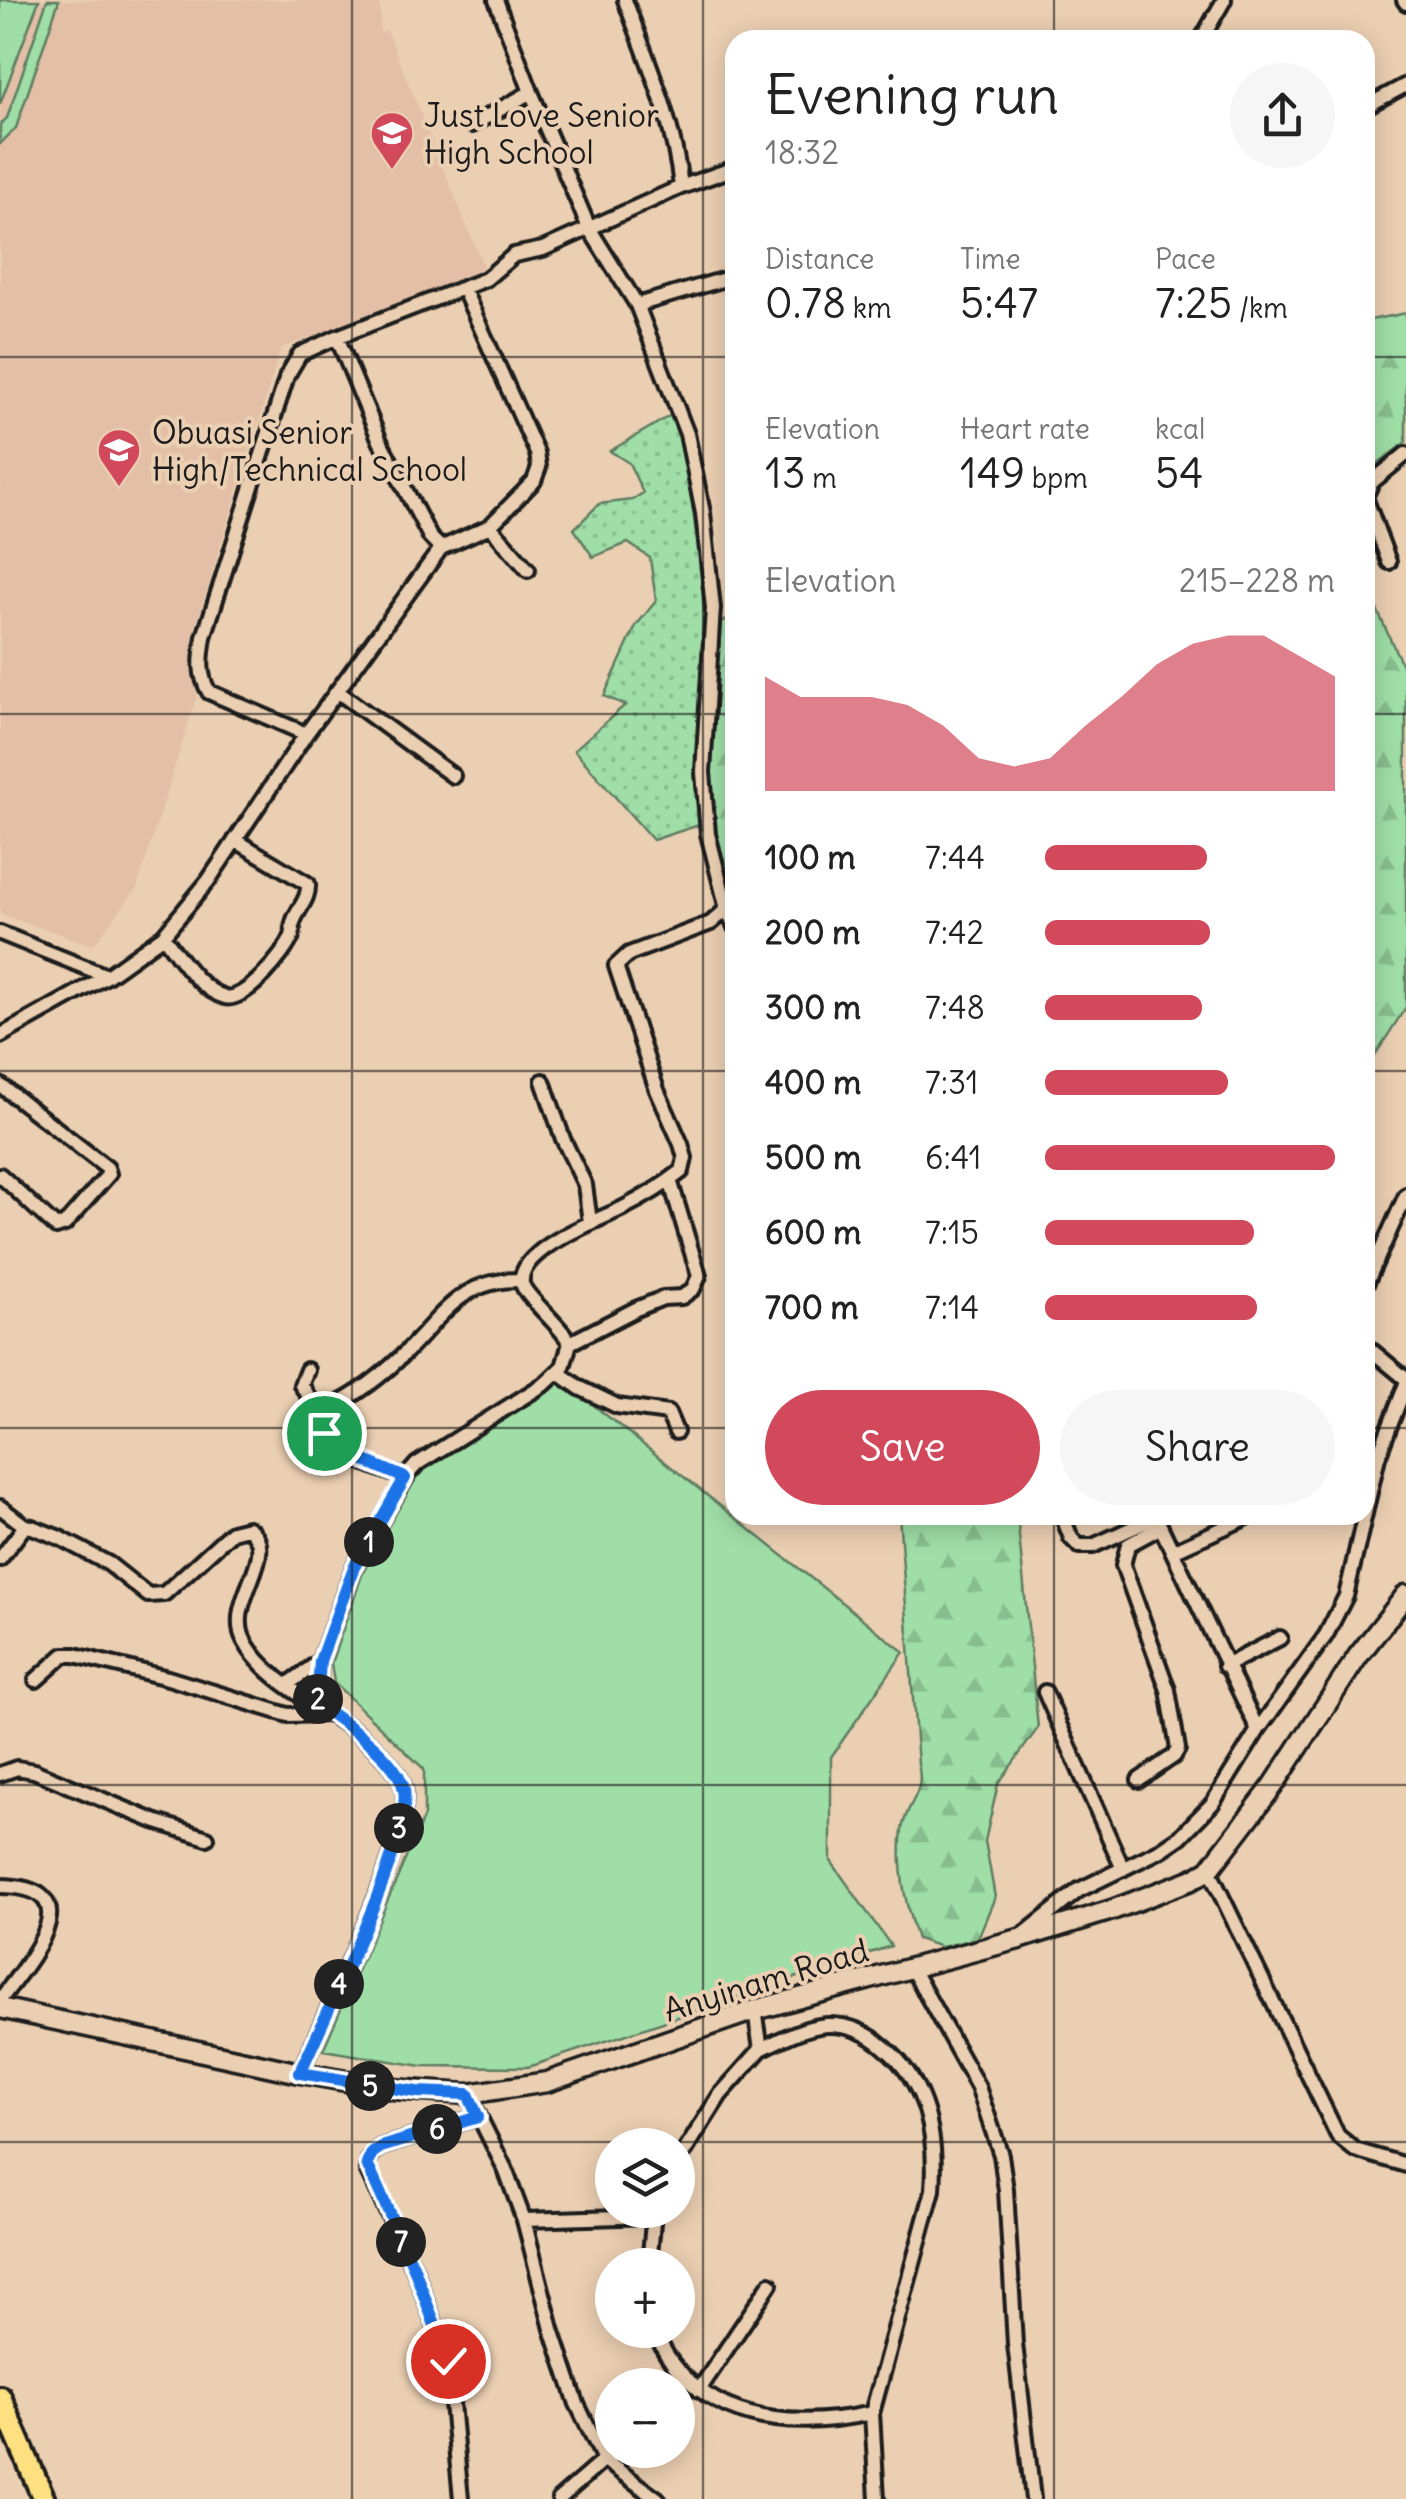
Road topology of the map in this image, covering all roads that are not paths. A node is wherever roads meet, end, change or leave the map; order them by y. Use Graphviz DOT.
graph roads {
  1 [pos="496,0"];
  2 [pos="625,0"];
  3 [pos="1224,0"];
  4 [pos="1206,30"];
  5 [pos="1406,85"];
  6 [pos="531,92"];
  7 [pos="1375,102"];
  8 [pos="472,125"];
  9 [pos="725,172"];
  10 [pos="681,187"];
  11 [pos="589,228"];
  12 [pos="725,279"];
  13 [pos="464,288"];
  14 [pos="637,305"];
  15 [pos="337,337"];
  16 [pos="1406,454"];
  17 [pos="1375,480"];
  18 [pos="1375,524"];
  19 [pos="490,526"];
  20 [pos="441,548"];
  21 [pos="1389,562"];
  22 [pos="528,570"];
  23 [pos="337,691"];
  24 [pos="306,734"];
  25 [pos="453,776"];
  26 [pos="234,840"];
  27 [pos="725,901"];
  28 [pos="725,911"];
  29 [pos="0,932"];
  30 [pos="163,936"];
  31 [pos="107,976"];
  32 [pos="0,1036"];
  33 [pos="543,1081"];
  34 [pos="0,1085"];
  35 [pos="0,1175"];
  36 [pos="670,1180"];
  37 [pos="1406,1196"];
  38 [pos="590,1222"];
  39 [pos="1375,1264"];
  40 [pos="522,1280"];
  41 [pos="570,1343"];
  42 [pos="1375,1354"];
  43 [pos="307,1370"];
  44 [pos="559,1373"];
  45 [pos="1406,1381"];
  46 [pos="317,1412"];
  47 [pos="676,1432"];
  48 [pos="1375,1451"];
  49 [pos="405,1478"];
  50 [pos="0,1507"];
  51 [pos="1065,1525"];
  52 [pos="1147,1525"];
  53 [pos="1154,1525"];
  54 [pos="1162,1525"];
  55 [pos="1230,1525"];
  56 [pos="1359,1525"];
  57 [pos="25,1526"];
  58 [pos="1173,1551"];
  59 [pos="0,1558"];
  60 [pos="1406,1595"];
  61 [pos="1280,1638"];
  62 [pos="320,1661"];
  63 [pos="1225,1666"];
  64 [pos="36,1680"];
  65 [pos="287,1685"];
  66 [pos="1046,1692"];
  67 [pos="317,1704"];
  68 [pos="331,1714"];
  69 [pos="1258,1730"];
  70 [pos="0,1774"];
  71 [pos="1139,1780"];
  72 [pos="207,1838"];
  73 [pos="1123,1869"];
  74 [pos="1210,1870"];
  75 [pos="0,1886"];
  76 [pos="1018,1939"];
  77 [pos="911,1967"];
  78 [pos="0,2000"];
  79 [pos="0,2008"];
  80 [pos="755,2010"];
  81 [pos="760,2048"];
  82 [pos="300,2073"];
  83 [pos="468,2094"];
  84 [pos="478,2117"];
  85 [pos="695,2135"];
  86 [pos="1406,2166"];
  87 [pos="595,2216"];
  88 [pos="524,2220"];
  89 [pos="770,2284"];
  90 [pos="664,2348"];
  91 [pos="699,2390"];
  92 [pos="0,2396"];
  93 [pos="872,2413"];
  94 [pos="595,2441"];
  95 [pos="595,2468"];
  96 [pos="615,2468"];
  97 [pos="44,2499"];
  98 [pos="461,2499"];
  99 [pos="559,2499"];
  100 [pos="658,2499"];
  101 [pos="877,2499"];
  102 [pos="1033,2499"];
  1 -- 6 [label="street"];
  2 -- 10 [label="street"];
  3 -- 4 [label="street"];
  5 -- 7 [label="street"];
  6 -- 8 [label="street"];
  6 -- 11 [label="street"];
  9 -- 10 [label="street"];
  10 -- 11 [label="street"];
  11 -- 13 [label="street"];
  11 -- 14 [label="street"];
  12 -- 14 [label="street"];
  13 -- 15 [label="street"];
  13 -- 19 [label="street"];
  14 -- 27 [label="street"];
  15 -- 20 [label="street"];
  15 -- 24 [label="street"];
  16 -- 17 [label="street"];
  18 -- 21 [label="street"];
  19 -- 20 [label="street"];
  19 -- 22 [label="street"];
  20 -- 23 [label="street"];
  23 -- 24 [label="street"];
  23 -- 25 [label="street"];
  24 -- 26 [label="street"];
  26 -- 30 [label="street"];
  26 -- 30 [label="street"];
  28 -- 36 [label="street"];
  29 -- 31 [label="street"];
  30 -- 31 [label="street"];
  31 -- 32 [label="street"];
  33 -- 38 [label="street"];
  34 -- 35 [label="street"];
  36 -- 38 [label="street"];
  36 -- 41 [label="street"];
  37 -- 39 [label="street"];
  38 -- 40 [label="street"];
  40 -- 41 [label="street"];
  40 -- 46 [label="street"];
  41 -- 44 [label="street"];
  42 -- 45 [label="street"];
  43 -- 46 [label="street"];
  44 -- 47 [label="street"];
  44 -- 49 [label="street"];
  45 -- 48 [label="street"];
  46 -- 49 [label="street"];
  49 -- 62 [label="street"];
  50 -- 57 [label="street"];
  51 -- 52 [label="street"];
  53 -- 71 [label="street"];
  54 -- 58 [label="street"];
  55 -- 58 [label="street"];
  56 -- 69 [label="street"];
  57 -- 59 [label="street"];
  57 -- 65 [label="street"];
  58 -- 63 [label="street"];
  60 -- 74 [label="street, Anyinam Road"];
  61 -- 63 [label="street"];
  62 -- 65 [label="street"];
  62 -- 67 [label="street"];
  63 -- 69 [label="street"];
  64 -- 68 [label="street"];
  65 -- 67 [label="street"];
  66 -- 73 [label="street"];
  67 -- 68 [label="street"];
  68 -- 82 [label="street"];
  69 -- 73 [label="street"];
  70 -- 72 [label="street"];
  73 -- 76 [label="street"];
  74 -- 76 [label="street, Anyinam Road"];
  74 -- 86 [label="street"];
  75 -- 78 [label="street"];
  76 -- 77 [label="street, Anyinam Road"];
  77 -- 80 [label="street, Anyinam Road"];
  77 -- 102 [label="street"];
  79 -- 82 [label="street, Anyinam Road"];
  80 -- 81 [label="street"];
  80 -- 83 [label="street, Anyinam Road"];
  81 -- 85 [label="street"];
  81 -- 93 [label="street"];
  82 -- 83 [label="street, Anyinam Road"];
  83 -- 84 [label="street"];
  84 -- 88 [label="street"];
  84 -- 98 [label="street"];
  87 -- 88 [label="street"];
  88 -- 94 [label="street"];
  89 -- 91 [label="street"];
  90 -- 91 [label="street"];
  91 -- 93 [label="street"];
  92 -- 97 [label="main road"];
  93 -- 101 [label="street"];
  95 -- 99 [label="street"];
  96 -- 100 [label="street"];
}
